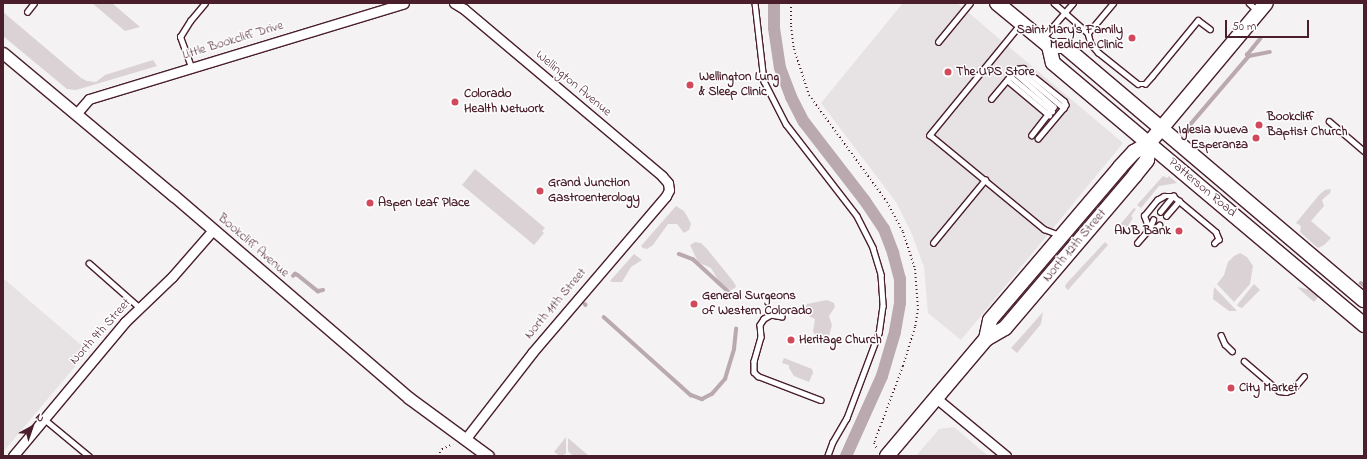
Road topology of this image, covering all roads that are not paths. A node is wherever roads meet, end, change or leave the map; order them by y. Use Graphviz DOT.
graph roads {
  1 [pos="34,3"];
  2 [pos="205,3"];
  3 [pos="404,3"];
  4 [pos="454,3"];
  5 [pos="755,3"];
  6 [pos="970,3"];
  7 [pos="997,3"];
  8 [pos="1054,3"];
  9 [pos="1073,3"];
  10 [pos="1113,3"];
  11 [pos="1258,6"];
  12 [pos="27,12"];
  13 [pos="1065,13"];
  14 [pos="1021,24"];
  15 [pos="1210,29"];
  16 [pos="1088,33"];
  17 [pos="938,42"];
  18 [pos="1045,43"];
  19 [pos="3,53"];
  20 [pos="191,67"];
  21 [pos="1012,74"];
  22 [pos="991,99"];
  23 [pos="1050,113"];
  24 [pos="76,114"];
  25 [pos="1329,121"];
  26 [pos="1161,128"];
  27 [pos="1032,134"];
  28 [pos="1038,139"];
  29 [pos="1149,143"];
  30 [pos="1364,151"];
  31 [pos="985,180"];
  32 [pos="669,190"];
  33 [pos="1173,196"];
  34 [pos="1179,201"];
  35 [pos="1160,212"];
  36 [pos="1166,216"];
  37 [pos="1153,220"];
  38 [pos="1159,225"];
  39 [pos="1149,229"];
  40 [pos="213,230"];
  41 [pos="1062,236"];
  42 [pos="933,243"];
  43 [pos="1137,243"];
  44 [pos="1215,243"];
  45 [pos="1075,246"];
  46 [pos="1307,251"];
  47 [pos="89,263"];
  48 [pos="1294,266"];
  49 [pos="1364,300"];
  50 [pos="140,308"];
  51 [pos="782,317"];
  52 [pos="1364,325"];
  53 [pos="1221,335"];
  54 [pos="986,339"];
  55 [pos="1232,351"];
  56 [pos="1244,361"];
  57 [pos="1304,376"];
  58 [pos="936,398"];
  59 [pos="820,400"];
  60 [pos="43,418"];
  61 [pos="466,438"];
  62 [pos="13,456"];
  63 [pos="89,456"];
  64 [pos="488,456"];
  65 [pos="828,456"];
  66 [pos="887,456"];
  67 [pos="1006,456"];
  1 -- 12 [label="lane"];
  2 -- 20 [label="lane"];
  3 -- 20 [label="street, Little Bookcliff Drive"];
  4 -- 32 [label="street, Wellington Avenue"];
  5 -- 65 [label="lane"];
  6 -- 17 [label="lane"];
  7 -- 14 [label="main road, Patterson Road"];
  8 -- 13 [label="lane"];
  9 -- 13 [label="lane"];
  10 -- 16 [label="lane"];
  11 -- 26 [label="main road, North 12th Street"];
  13 -- 16 [label="lane"];
  13 -- 18 [label="lane"];
  14 -- 18 [label="main road, Patterson Road"];
  14 -- 31 [label="lane"];
  15 -- 16 [label="lane"];
  18 -- 26 [label="main road, Patterson Road"];
  18 -- 29 [label="main road, Patterson Road"];
  19 -- 24 [label="street, Bookcliff Avenue"];
  20 -- 24 [label="street, Little Bookcliff Drive"];
  21 -- 22 [label="lane"];
  21 -- 23 [label="lane"];
  21 -- 23 [label="lane"];
  21 -- 28 [label="lane"];
  23 -- 27 [label="lane"];
  24 -- 40 [label="street, Bookcliff Avenue"];
  25 -- 30 [label="lane"];
  26 -- 29 [label="main road, North 12th Street"];
  26 -- 46 [label="main road, Patterson Road"];
  29 -- 41 [label="main road, North 12th Street"];
  29 -- 45 [label="main road, North 12th Street"];
  29 -- 48 [label="main road, Patterson Road"];
  31 -- 41 [label="lane"];
  31 -- 42 [label="lane"];
  32 -- 61 [label="street, North 11th Street"];
  33 -- 34 [label="lane"];
  33 -- 35 [label="lane"];
  33 -- 39 [label="lane"];
  34 -- 36 [label="lane"];
  34 -- 44 [label="lane"];
  37 -- 39 [label="lane"];
  38 -- 39 [label="lane"];
  39 -- 43 [label="lane"];
  40 -- 50 [label="street, North 9th Street"];
  40 -- 61 [label="street, Bookcliff Avenue"];
  41 -- 45 [label="main road"];
  41 -- 54 [label="main road, North 12th Street"];
  45 -- 54 [label="main road, North 12th Street"];
  46 -- 48 [label="main road"];
  46 -- 49 [label="main road, Patterson Road"];
  47 -- 50 [label="lane"];
  48 -- 52 [label="main road, Patterson Road"];
  50 -- 60 [label="street, North 9th Street"];
  51 -- 59 [label="lane"];
  53 -- 55 [label="lane"];
  54 -- 58 [label="main road, North 12th Street"];
  56 -- 57 [label="lane"];
  58 -- 66 [label="main road, North 12th Street"];
  58 -- 67 [label="street"];
  60 -- 62 [label="street, North 9th Street"];
  60 -- 63 [label="lane"];
  61 -- 64 [label="street, Bookcliff Avenue"];
}
